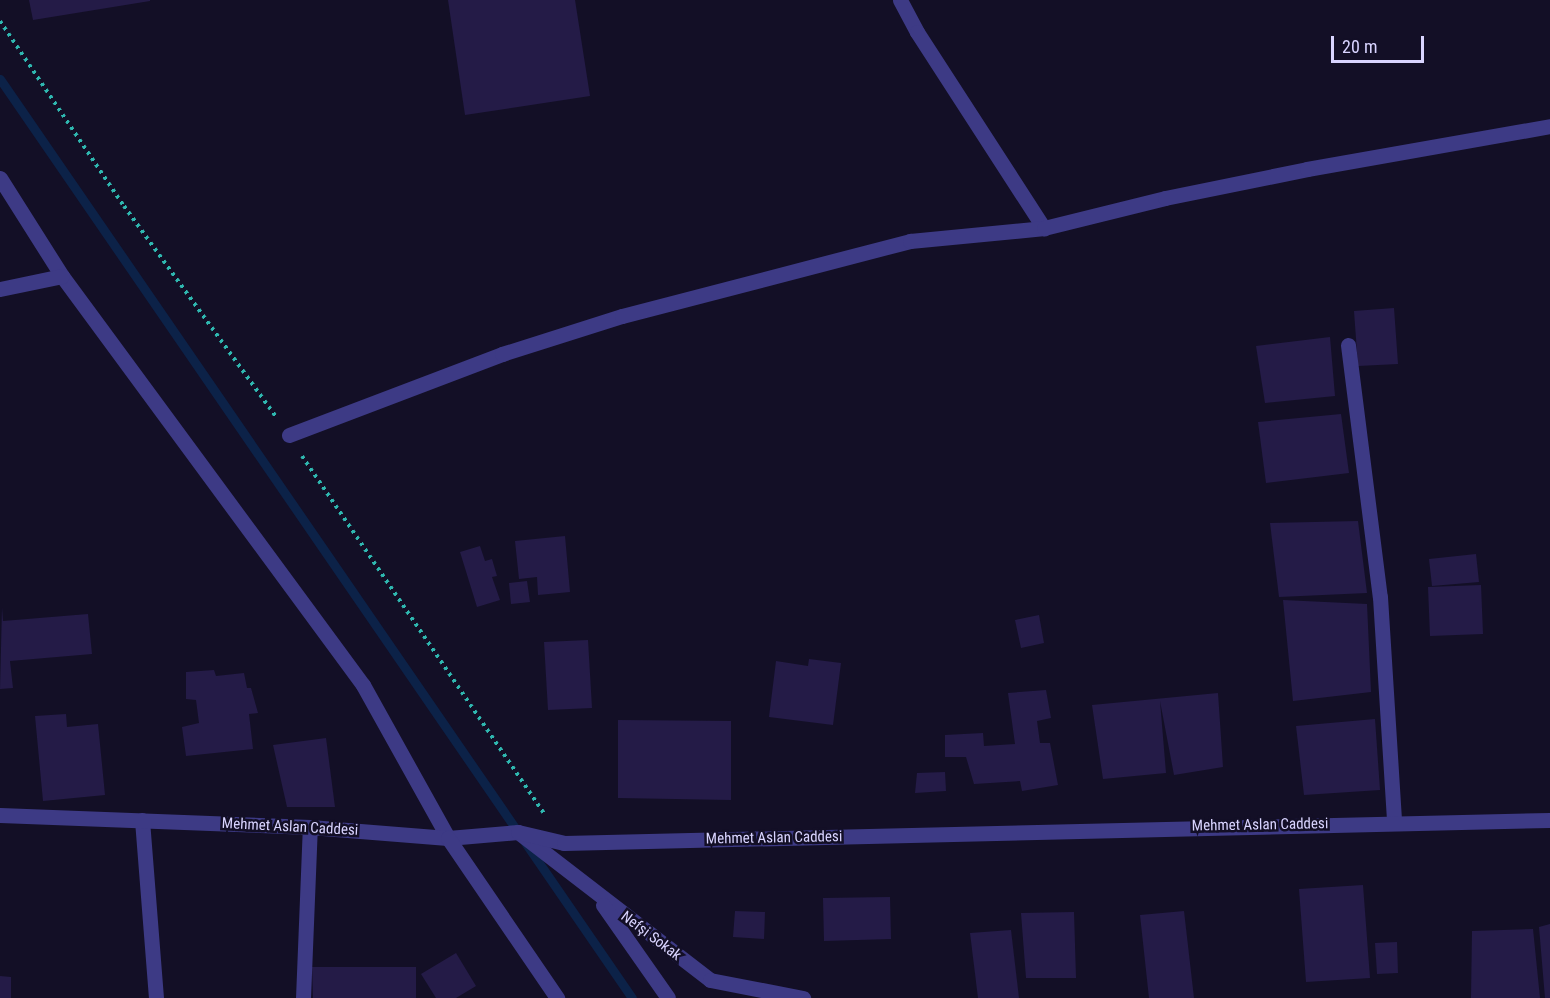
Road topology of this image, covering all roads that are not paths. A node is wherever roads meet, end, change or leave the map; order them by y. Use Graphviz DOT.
graph roads {
  1 [pos="900,0"];
  2 [pos="1550,126"];
  3 [pos="0,178"];
  4 [pos="1044,228"];
  5 [pos="62,276"];
  6 [pos="0,289"];
  7 [pos="1348,345"];
  8 [pos="289,435"];
  9 [pos="0,815"];
  10 [pos="142,820"];
  11 [pos="1550,820"];
  12 [pos="1394,822"];
  13 [pos="310,827"];
  14 [pos="518,832"];
  15 [pos="448,838"];
  16 [pos="594,893"];
  17 [pos="156,998"];
  18 [pos="303,998"];
  19 [pos="557,998"];
  20 [pos="668,998"];
  21 [pos="803,998"];
  1 -- 4 [label="street"];
  2 -- 4 [label="street"];
  3 -- 5 [label="street"];
  4 -- 8 [label="street"];
  5 -- 6 [label="street"];
  5 -- 15 [label="street"];
  7 -- 12 [label="street"];
  9 -- 10 [label="street, Mehmet Aslan Caddesi"];
  10 -- 13 [label="street, Mehmet Aslan Caddesi"];
  10 -- 17 [label="street"];
  11 -- 12 [label="street, Mehmet Aslan Caddesi"];
  12 -- 14 [label="street, Mehmet Aslan Caddesi"];
  13 -- 15 [label="street, Mehmet Aslan Caddesi"];
  13 -- 18 [label="street"];
  14 -- 15 [label="street, Mehmet Aslan Caddesi"];
  14 -- 16 [label="street, Nefşi Sokak"];
  15 -- 19 [label="street"];
  16 -- 20 [label="street"];
  16 -- 21 [label="street, Nefşi Sokak"];
}
